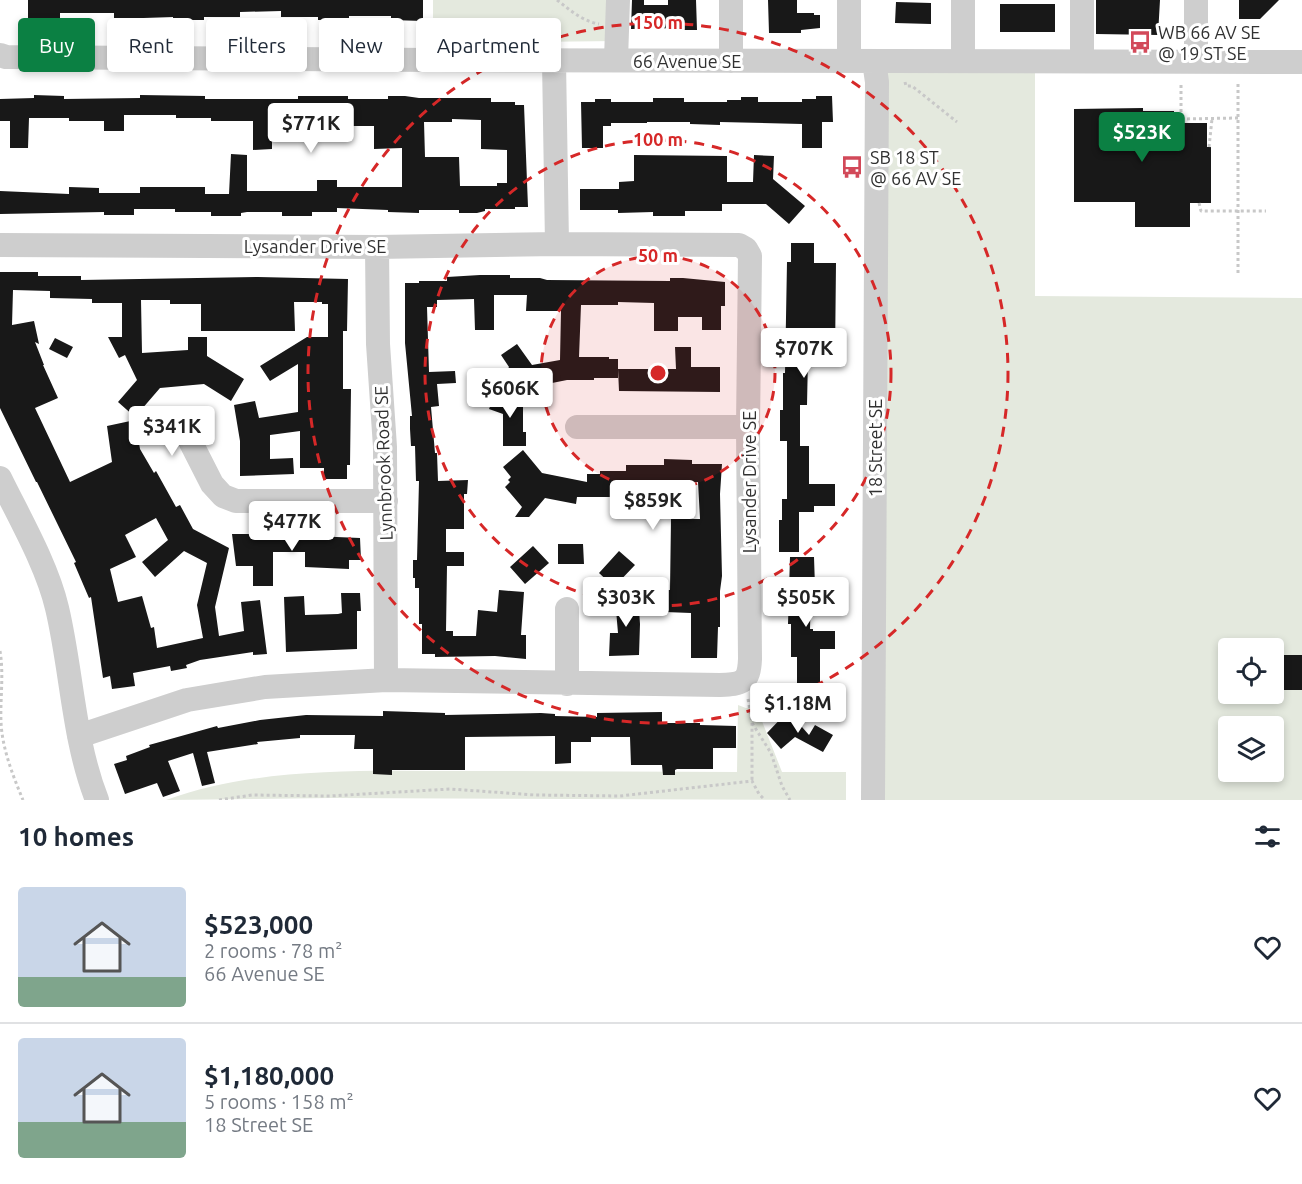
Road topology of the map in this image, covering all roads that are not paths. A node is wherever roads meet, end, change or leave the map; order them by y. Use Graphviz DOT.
graph roads {
  1 [pos="618,0"];
  2 [pos="731,0"];
  3 [pos="849,0"];
  4 [pos="963,0"];
  5 [pos="1082,0"];
  6 [pos="1196,0"];
  7 [pos="0,55"];
  8 [pos="416,60"];
  9 [pos="616,60"];
  10 [pos="561,61"];
  11 [pos="731,61"];
  12 [pos="849,61"];
  13 [pos="874,61"];
  14 [pos="963,61"];
  15 [pos="1082,62"];
  16 [pos="1196,62"];
  17 [pos="1302,62"];
  18 [pos="554,72"];
  19 [pos="557,244"];
  20 [pos="0,245"];
  21 [pos="377,247"];
  22 [pos="577,427"];
  23 [pos="748,427"];
  24 [pos="185,431"];
  25 [pos="0,478"];
  26 [pos="386,501"];
  27 [pos="567,609"];
  28 [pos="386,680"];
  29 [pos="567,684"];
  30 [pos="79,736"];
  31 [pos="97,800"];
  32 [pos="873,800"];
  1 -- 9 [label="street"];
  2 -- 11 [label="street"];
  3 -- 12 [label="street"];
  4 -- 14 [label="street"];
  5 -- 15 [label="street"];
  6 -- 16 [label="street"];
  7 -- 8 [label="street, 66 Avenue SE"];
  9 -- 10 [label="street, 66 Avenue SE"];
  9 -- 11 [label="street, 66 Avenue SE"];
  11 -- 12 [label="street, 66 Avenue SE"];
  12 -- 13 [label="street, 66 Avenue SE"];
  13 -- 14 [label="street, 66 Avenue SE"];
  13 -- 32 [label="street, 18 Street SE"];
  14 -- 15 [label="street, 66 Avenue SE"];
  15 -- 16 [label="street, 66 Avenue SE"];
  16 -- 17 [label="street, 66 Avenue SE"];
  18 -- 19 [label="street"];
  19 -- 21 [label="street, Lysander Drive SE"];
  19 -- 23 [label="street, Lysander Drive SE"];
  20 -- 21 [label="street, Lysander Drive SE"];
  21 -- 26 [label="street, Lynnbrook Road SE"];
  22 -- 23 [label="street"];
  23 -- 29 [label="street, Lysander Drive SE"];
  24 -- 26 [label="street"];
  25 -- 30 [label="street"];
  26 -- 28 [label="street, Lynnbrook Road SE"];
  27 -- 29 [label="street"];
  28 -- 29 [label="street"];
  28 -- 30 [label="street"];
  30 -- 31 [label="street"];
}
